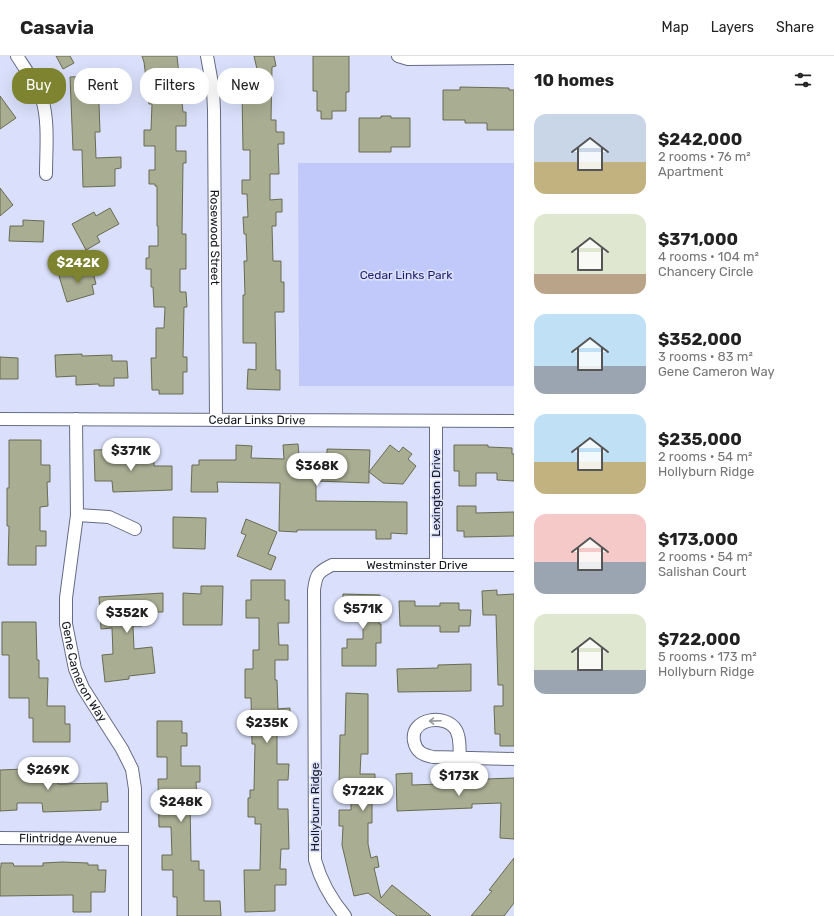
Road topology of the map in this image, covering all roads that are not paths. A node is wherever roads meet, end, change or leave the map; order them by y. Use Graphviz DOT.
graph roads {
  1 [pos="17,56"];
  2 [pos="207,56"];
  3 [pos="398,56"];
  4 [pos="514,58"];
  5 [pos="46,174"];
  6 [pos="0,419"];
  7 [pos="76,419"];
  8 [pos="216,420"];
  9 [pos="436,421"];
  10 [pos="514,421"];
  11 [pos="77,514"];
  12 [pos="135,529"];
  13 [pos="436,565"];
  14 [pos="514,565"];
  15 [pos="320,571"];
  16 [pos="460,758"];
  17 [pos="514,759"];
  18 [pos="0,838"];
  19 [pos="135,839"];
  20 [pos="135,916"];
  21 [pos="345,916"];
  1 -- 5 [label="street"];
  2 -- 8 [label="street, Rosewood Street"];
  3 -- 4 [label="street"];
  6 -- 7 [label="street, Cedar Links Drive"];
  7 -- 8 [label="street, Cedar Links Drive"];
  7 -- 11 [label="street, Gene Cameron Way"];
  8 -- 9 [label="street, Cedar Links Drive"];
  9 -- 10 [label="street, Cedar Links Drive"];
  9 -- 13 [label="street, Lexington Drive"];
  11 -- 12 [label="street"];
  11 -- 19 [label="street, Gene Cameron Way"];
  13 -- 14 [label="street, Westminster Drive"];
  13 -- 15 [label="street, Westminster Drive"];
  15 -- 21 [label="street, Hollyburn Ridge"];
  16 -- 17 [label="street"];
  18 -- 19 [label="street, Flintridge Avenue"];
  19 -- 20 [label="street, Gene Cameron Way"];
}
